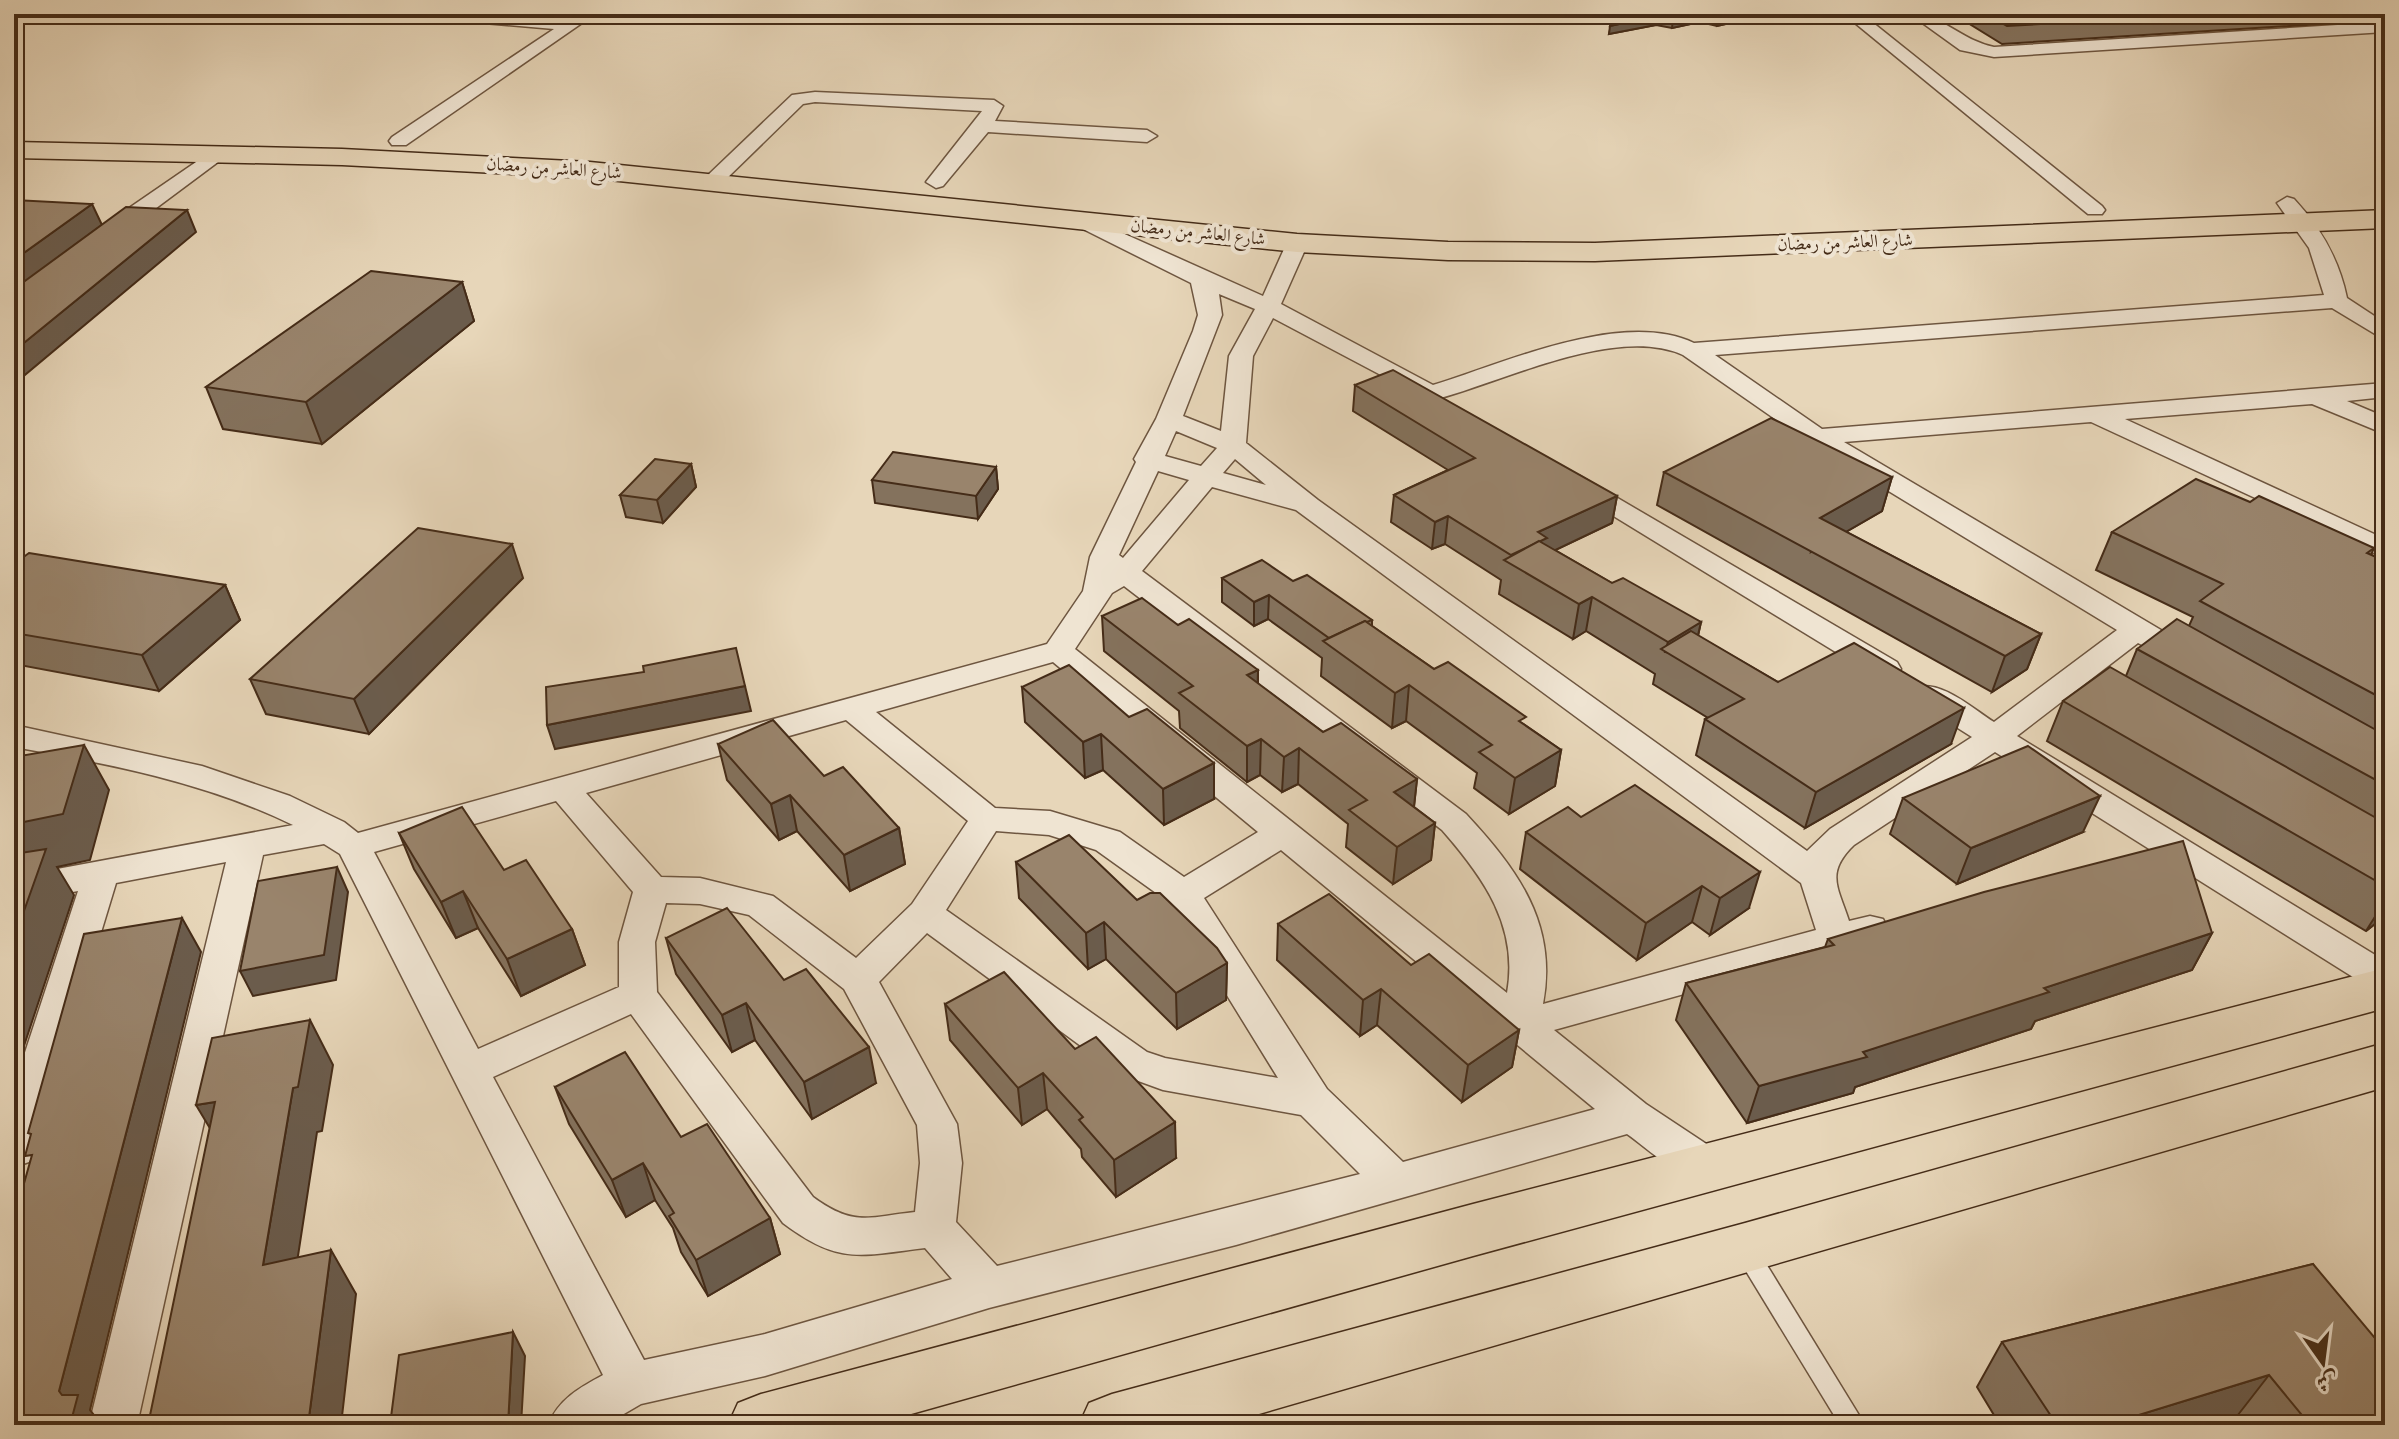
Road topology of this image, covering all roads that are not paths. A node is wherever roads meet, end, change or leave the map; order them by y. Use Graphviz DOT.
graph roads {
  1 [pos="437,14"];
  2 [pos="587,14"];
  3 [pos="1852,14"];
  4 [pos="1918,14"];
  5 [pos="1958,14"];
  6 [pos="2103,14"];
  7 [pos="2219,21"];
  8 [pos="570,25"];
  9 [pos="2385,27"];
  10 [pos="2246,36"];
  11 [pos="983,126"];
  12 [pos="14,133"];
  13 [pos="1147,136"];
  14 [pos="399,141"];
  15 [pos="14,150"];
  16 [pos="215,155"];
  17 [pos="723,170"];
  18 [pos="936,182"];
  19 [pos="2385,198"];
  20 [pos="2095,210"];
  21 [pos="2297,213"];
  22 [pos="97,216"];
  23 [pos="128,218"];
  24 [pos="2385,219"];
  25 [pos="1080,220"];
  26 [pos="1297,243"];
  27 [pos="94,244"];
  28 [pos="1200,279"];
  29 [pos="2336,301"];
  30 [pos="1268,306"];
  31 [pos="2385,333"];
  32 [pos="1691,350"];
  33 [pos="2385,390"];
  34 [pos="1430,394"];
  35 [pos="2315,396"];
  36 [pos="1457,410"];
  37 [pos="2094,414"];
  38 [pos="1169,419"];
  39 [pos="2385,426"];
  40 [pos="1817,437"];
  41 [pos="1233,445"];
  42 [pos="1147,459"];
  43 [pos="1553,468"];
  44 [pos="1207,476"];
  45 [pos="1308,506"];
  46 [pos="2385,550"];
  47 [pos="1109,574"];
  48 [pos="2136,630"];
  49 [pos="1058,651"];
  50 [pos="2219,677"];
  51 [pos="851,708"];
  52 [pos="14,736"];
  53 [pos="1995,737"];
  54 [pos="563,788"];
  55 [pos="987,819"];
  56 [pos="1281,834"];
  57 [pos="342,838"];
  58 [pos="2169,843"];
  59 [pos="247,847"];
  60 [pos="2125,857"];
  61 [pos="101,874"];
  62 [pos="1817,876"];
  63 [pos="14,890"];
  64 [pos="652,890"];
  65 [pos="1183,894"];
  66 [pos="925,913"];
  67 [pos="1905,921"];
  68 [pos="1836,937"];
  69 [pos="858,979"];
  70 [pos="2385,979"];
  71 [pos="2385,988"];
  72 [pos="638,995"];
  73 [pos="1519,1025"];
  74 [pos="2385,1065"];
  75 [pos="468,1071"];
  76 [pos="24,1082"];
  77 [pos="1313,1101"];
  78 [pos="1632,1116"];
  79 [pos="14,1150"];
  80 [pos="1708,1167"];
  81 [pos="1394,1180"];
  82 [pos="934,1228"];
  83 [pos="1745,1249"];
  84 [pos="989,1288"];
  85 [pos="632,1384"];
  86 [pos="113,1425"];
  87 [pos="572,1425"];
  88 [pos="761,1425"];
  89 [pos="1112,1425"];
  90 [pos="1853,1425"];
  1 -- 8 [label="street"];
  2 -- 8 [label="street"];
  3 -- 20 [label="street"];
  4 -- 10 [label="street"];
  5 -- 6 [label="street"];
  7 -- 10 [label="street"];
  8 -- 14 [label="street"];
  9 -- 10 [label="street"];
  11 -- 13 [label="street"];
  11 -- 17 [label="street"];
  11 -- 18 [label="street"];
  12 -- 14 [label="main road, شارع العاشر من رمضان"];
  14 -- 17 [label="main road, شارع العاشر من رمضان"];
  15 -- 16 [label="main road, شارع العاشر من رمضان"];
  16 -- 17 [label="main road, شارع العاشر من رمضان"];
  16 -- 23 [label="street"];
  17 -- 18 [label="main road, شارع العاشر من رمضان"];
  17 -- 25 [label="main road, شارع العاشر من رمضان"];
  18 -- 20 [label="main road, شارع العاشر من رمضان"];
  19 -- 21 [label="main road, شارع العاشر من رمضان"];
  20 -- 21 [label="main road, شارع العاشر من رمضان"];
  21 -- 24 [label="main road, شارع العاشر من رمضان"];
  21 -- 26 [label="main road, شارع العاشر من رمضان"];
  21 -- 29 [label="street"];
  22 -- 23 [label="street"];
  23 -- 27 [label="street"];
  25 -- 26 [label="main road, شارع العاشر من رمضان"];
  25 -- 28 [label="street"];
  26 -- 30 [label="street"];
  28 -- 30 [label="street"];
  28 -- 38 [label="street"];
  29 -- 31 [label="street"];
  29 -- 32 [label="street"];
  30 -- 34 [label="street"];
  30 -- 41 [label="street"];
  32 -- 34 [label="street"];
  32 -- 40 [label="street"];
  33 -- 35 [label="street"];
  34 -- 36 [label="street"];
  35 -- 37 [label="street"];
  35 -- 39 [label="street"];
  37 -- 40 [label="street"];
  37 -- 46 [label="street"];
  38 -- 41 [label="street"];
  38 -- 42 [label="street"];
  40 -- 48 [label="street"];
  41 -- 44 [label="street"];
  41 -- 45 [label="street"];
  42 -- 44 [label="street"];
  42 -- 47 [label="street"];
  43 -- 53 [label="street"];
  44 -- 45 [label="street"];
  44 -- 47 [label="street"];
  45 -- 62 [label="street"];
  47 -- 49 [label="street"];
  47 -- 73 [label="street"];
  48 -- 50 [label="street"];
  48 -- 53 [label="street"];
  49 -- 51 [label="street"];
  49 -- 56 [label="street"];
  51 -- 54 [label="street"];
  51 -- 55 [label="street"];
  52 -- 57 [label="street"];
  53 -- 58 [label="street"];
  53 -- 62 [label="street"];
  54 -- 57 [label="street"];
  54 -- 64 [label="street"];
  55 -- 65 [label="street"];
  55 -- 66 [label="street"];
  56 -- 65 [label="street"];
  56 -- 73 [label="street"];
  57 -- 59 [label="street"];
  57 -- 75 [label="street"];
  58 -- 60 [label="street"];
  58 -- 70 [label="street"];
  59 -- 61 [label="street"];
  59 -- 86 [label="street"];
  61 -- 63 [label="street"];
  61 -- 76 [label="street"];
  62 -- 68 [label="street"];
  64 -- 69 [label="street"];
  64 -- 72 [label="street"];
  65 -- 77 [label="street"];
  66 -- 69 [label="street"];
  66 -- 77 [label="street"];
  67 -- 68 [label="street"];
  68 -- 73 [label="street"];
  69 -- 82 [label="street"];
  71 -- 80 [label="main road"];
  72 -- 75 [label="street"];
  72 -- 82 [label="street"];
  73 -- 78 [label="street"];
  74 -- 83 [label="main road"];
  75 -- 85 [label="street"];
  76 -- 79 [label="street"];
  77 -- 81 [label="street"];
  78 -- 80 [label="street"];
  78 -- 81 [label="street"];
  80 -- 88 [label="main road"];
  81 -- 84 [label="street"];
  82 -- 84 [label="street"];
  83 -- 89 [label="main road"];
  83 -- 90 [label="lane"];
  84 -- 85 [label="street"];
  85 -- 87 [label="street"];
}
